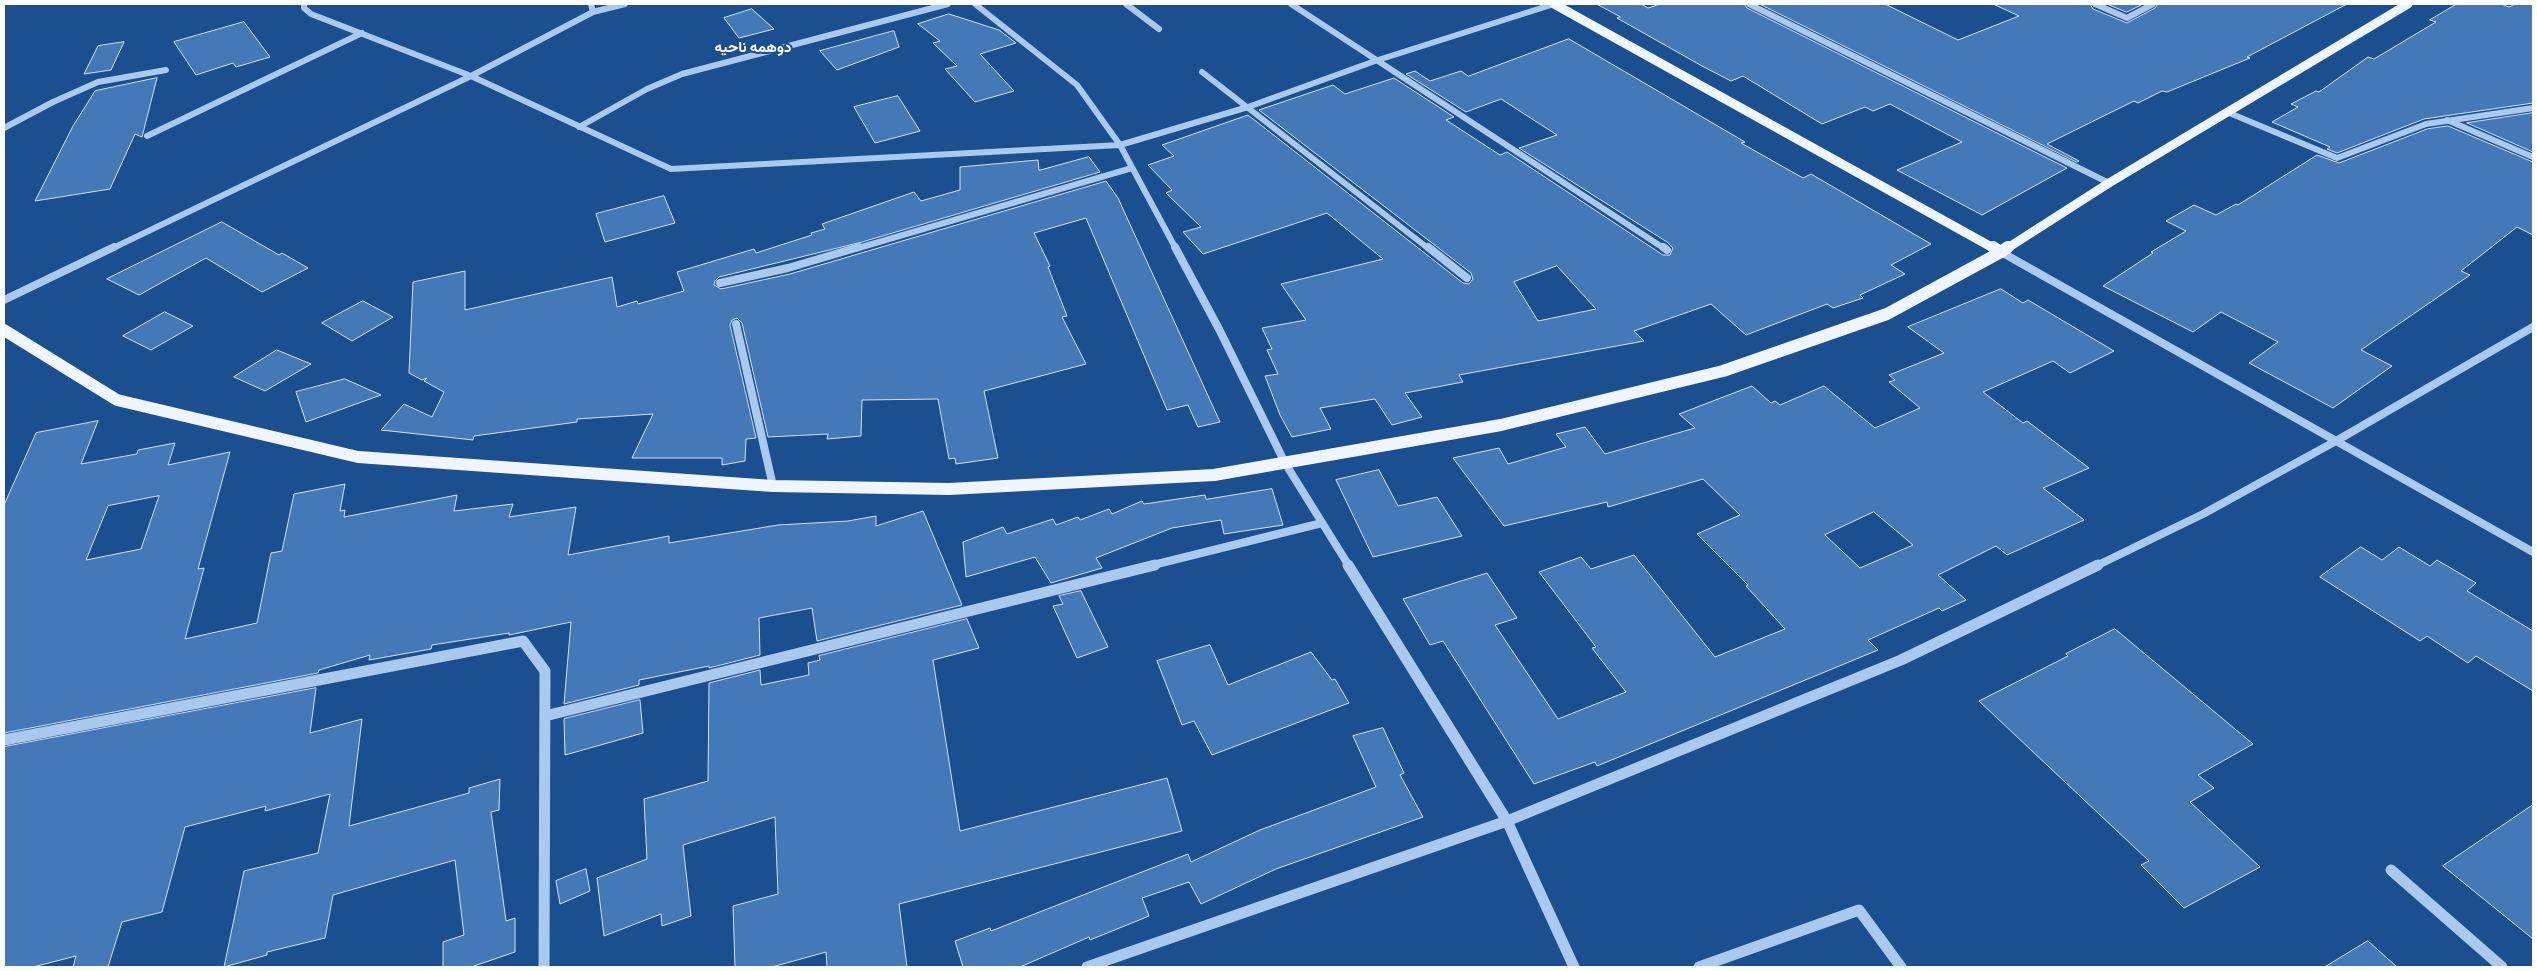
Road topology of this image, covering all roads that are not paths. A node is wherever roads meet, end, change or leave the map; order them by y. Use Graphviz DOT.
graph roads {
  1 [pos="304,4"];
  2 [pos="591,4"];
  3 [pos="625,4"];
  4 [pos="948,4"];
  5 [pos="975,4"];
  6 [pos="1126,4"];
  7 [pos="1291,4"];
  8 [pos="1554,4"];
  9 [pos="1749,4"];
  10 [pos="2094,4"];
  11 [pos="2153,4"];
  12 [pos="2408,4"];
  13 [pos="593,12"];
  14 [pos="1160,30"];
  15 [pos="362,33"];
  16 [pos="1375,61"];
  17 [pos="166,70"];
  18 [pos="1202,72"];
  19 [pos="471,76"];
  20 [pos="1248,107"];
  21 [pos="2533,108"];
  22 [pos="2227,112"];
  23 [pos="2447,120"];
  24 [pos="579,126"];
  25 [pos="4,128"];
  26 [pos="147,136"];
  27 [pos="1120,145"];
  28 [pos="2533,157"];
  29 [pos="1132,168"];
  30 [pos="2109,183"];
  31 [pos="1667,250"];
  32 [pos="2001,252"];
  33 [pos="1467,278"];
  34 [pos="720,283"];
  35 [pos="4,300"];
  36 [pos="736,324"];
  37 [pos="2533,327"];
  38 [pos="4,330"];
  39 [pos="2336,441"];
  40 [pos="1285,463"];
  41 [pos="773,486"];
  42 [pos="1322,523"];
  43 [pos="2533,552"];
  44 [pos="545,716"];
  45 [pos="4,740"];
  46 [pos="1507,821"];
  47 [pos="2391,870"];
  48 [pos="544,967"];
  49 [pos="1087,967"];
  50 [pos="1574,967"];
  51 [pos="1699,967"];
  52 [pos="1901,967"];
  53 [pos="2502,967"];
  1 -- 15 [label="street"];
  2 -- 13 [label="street"];
  3 -- 13 [label="street"];
  4 -- 24 [label="street"];
  5 -- 27 [label="street"];
  6 -- 14 [label="street"];
  7 -- 16 [label="street"];
  8 -- 16 [label="street"];
  8 -- 32 [label="main road"];
  9 -- 30 [label="street"];
  10 -- 11 [label="street"];
  12 -- 22 [label="main road"];
  13 -- 19 [label="street"];
  15 -- 19 [label="street"];
  15 -- 26 [label="street"];
  16 -- 20 [label="street"];
  16 -- 31 [label="street"];
  17 -- 25 [label="street"];
  18 -- 20 [label="street"];
  19 -- 24 [label="street"];
  19 -- 35 [label="street"];
  20 -- 27 [label="street"];
  20 -- 33 [label="street"];
  21 -- 23 [label="street"];
  22 -- 23 [label="street"];
  22 -- 30 [label="main road"];
  23 -- 28 [label="street"];
  24 -- 27 [label="street"];
  27 -- 29 [label="street"];
  29 -- 34 [label="street"];
  29 -- 40 [label="street"];
  30 -- 32 [label="main road"];
  32 -- 39 [label="street"];
  32 -- 40 [label="main road"];
  36 -- 41 [label="street"];
  37 -- 39 [label="street"];
  38 -- 41 [label="main road"];
  39 -- 43 [label="street"];
  39 -- 46 [label="street"];
  40 -- 41 [label="main road"];
  40 -- 42 [label="street"];
  42 -- 44 [label="street"];
  42 -- 46 [label="street"];
  44 -- 45 [label="street"];
  44 -- 48 [label="street"];
  46 -- 49 [label="street"];
  46 -- 50 [label="street"];
  47 -- 53 [label="street"];
  51 -- 52 [label="street"];
}
